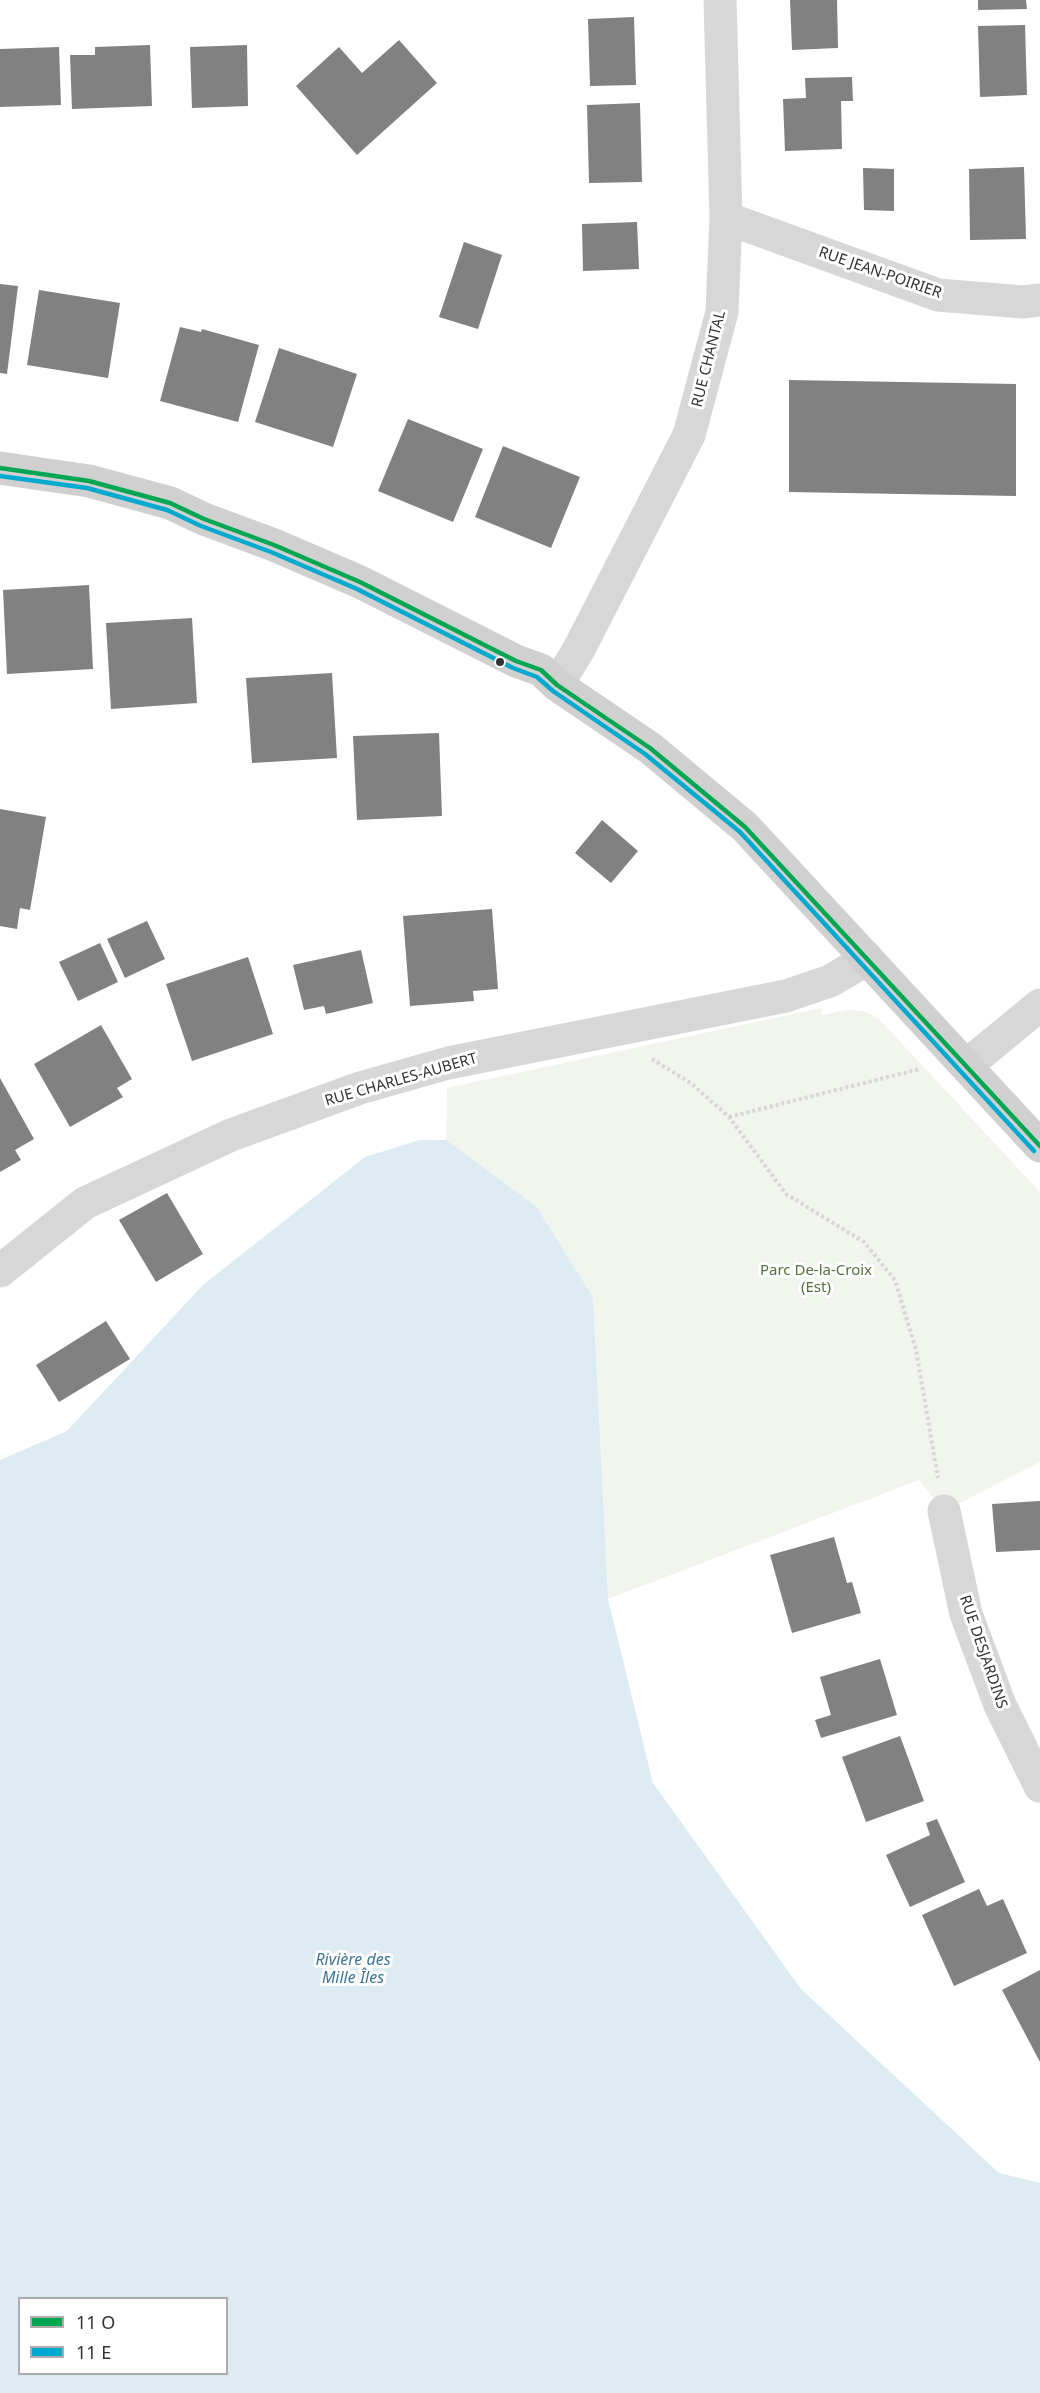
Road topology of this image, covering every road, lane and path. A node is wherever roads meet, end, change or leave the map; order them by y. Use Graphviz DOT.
graph roads {
  1 [pos="720,0"];
  2 [pos="726,218"];
  3 [pos="1040,300"];
  4 [pos="0,468"];
  5 [pos="557,685"];
  6 [pos="866,957"];
  7 [pos="1040,1005"];
  8 [pos="608,1032"];
  9 [pos="967,1065"];
  10 [pos="930,1066"];
  11 [pos="729,1117"];
  12 [pos="1040,1146"];
  13 [pos="0,1271"];
  14 [pos="944,1511"];
  15 [pos="1040,1786"];
  1 -- 2 [label="street, RUE CHANTAL"];
  2 -- 3 [label="street, RUE JEAN-POIRIER"];
  2 -- 5 [label="street, RUE CHANTAL"];
  4 -- 5 [label="main road"];
  5 -- 6 [label="main road"];
  6 -- 8 [label="street, RUE CHARLES-AUBERT"];
  6 -- 9 [label="main road"];
  7 -- 9 [label="street"];
  8 -- 11 [label="path"];
  8 -- 13 [label="street, RUE CHARLES-AUBERT"];
  9 -- 12 [label="main road"];
  10 -- 11 [label="path"];
  11 -- 14 [label="path"];
  14 -- 15 [label="street, RUE DESJARDINS"];
}
